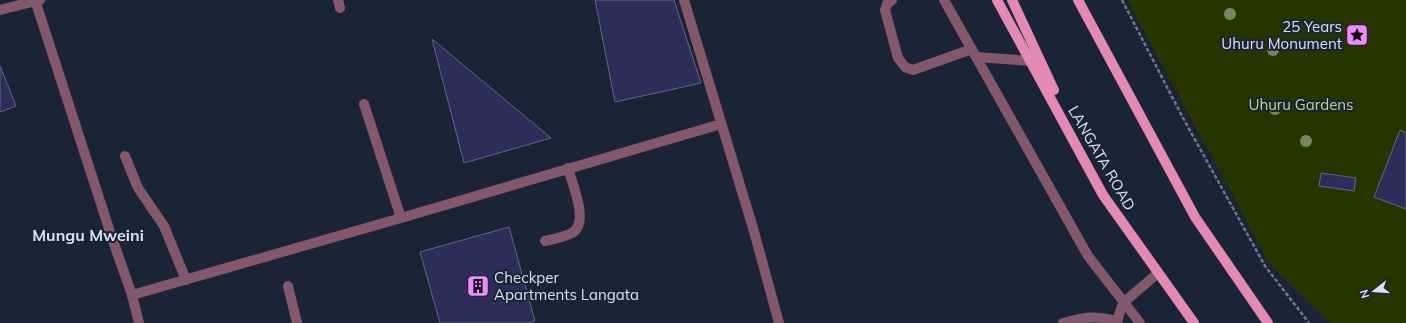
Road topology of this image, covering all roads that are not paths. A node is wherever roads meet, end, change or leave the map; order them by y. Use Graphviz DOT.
graph roads {
  1 [pos="37,0"];
  2 [pos="684,0"];
  3 [pos="892,0"];
  4 [pos="944,0"];
  5 [pos="997,0"];
  6 [pos="1012,0"];
  7 [pos="1078,0"];
  8 [pos="0,10"];
  9 [pos="974,53"];
  10 [pos="1030,61"];
  11 [pos="364,104"];
  12 [pos="720,124"];
  13 [pos="125,156"];
  14 [pos="568,168"];
  15 [pos="1103,195"];
  16 [pos="402,218"];
  17 [pos="545,241"];
  18 [pos="1158,274"];
  19 [pos="186,280"];
  20 [pos="288,286"];
  21 [pos="132,296"];
  22 [pos="1123,303"];
  23 [pos="1117,322"];
  24 [pos="138,323"];
  25 [pos="297,323"];
  26 [pos="779,323"];
  27 [pos="1063,323"];
  28 [pos="1140,323"];
  29 [pos="1194,323"];
  30 [pos="1268,323"];
  1 -- 8 [label="street"];
  1 -- 21 [label="street"];
  2 -- 12 [label="street"];
  3 -- 9 [label="street"];
  4 -- 9 [label="street"];
  5 -- 10 [label="main road, LANGATA ROAD"];
  6 -- 15 [label="main road"];
  7 -- 30 [label="main road"];
  9 -- 10 [label="street"];
  9 -- 22 [label="street"];
  10 -- 15 [label="main road, LANGATA ROAD"];
  11 -- 16 [label="street"];
  12 -- 14 [label="street"];
  12 -- 26 [label="street"];
  13 -- 19 [label="street"];
  14 -- 16 [label="street"];
  14 -- 17 [label="street"];
  15 -- 18 [label="main road, LANGATA ROAD"];
  16 -- 19 [label="street"];
  18 -- 22 [label="street"];
  18 -- 29 [label="main road, LANGATA ROAD"];
  19 -- 21 [label="street"];
  20 -- 25 [label="street"];
  21 -- 24 [label="street"];
  22 -- 23 [label="street"];
  22 -- 28 [label="street"];
  23 -- 27 [label="street"];
}
